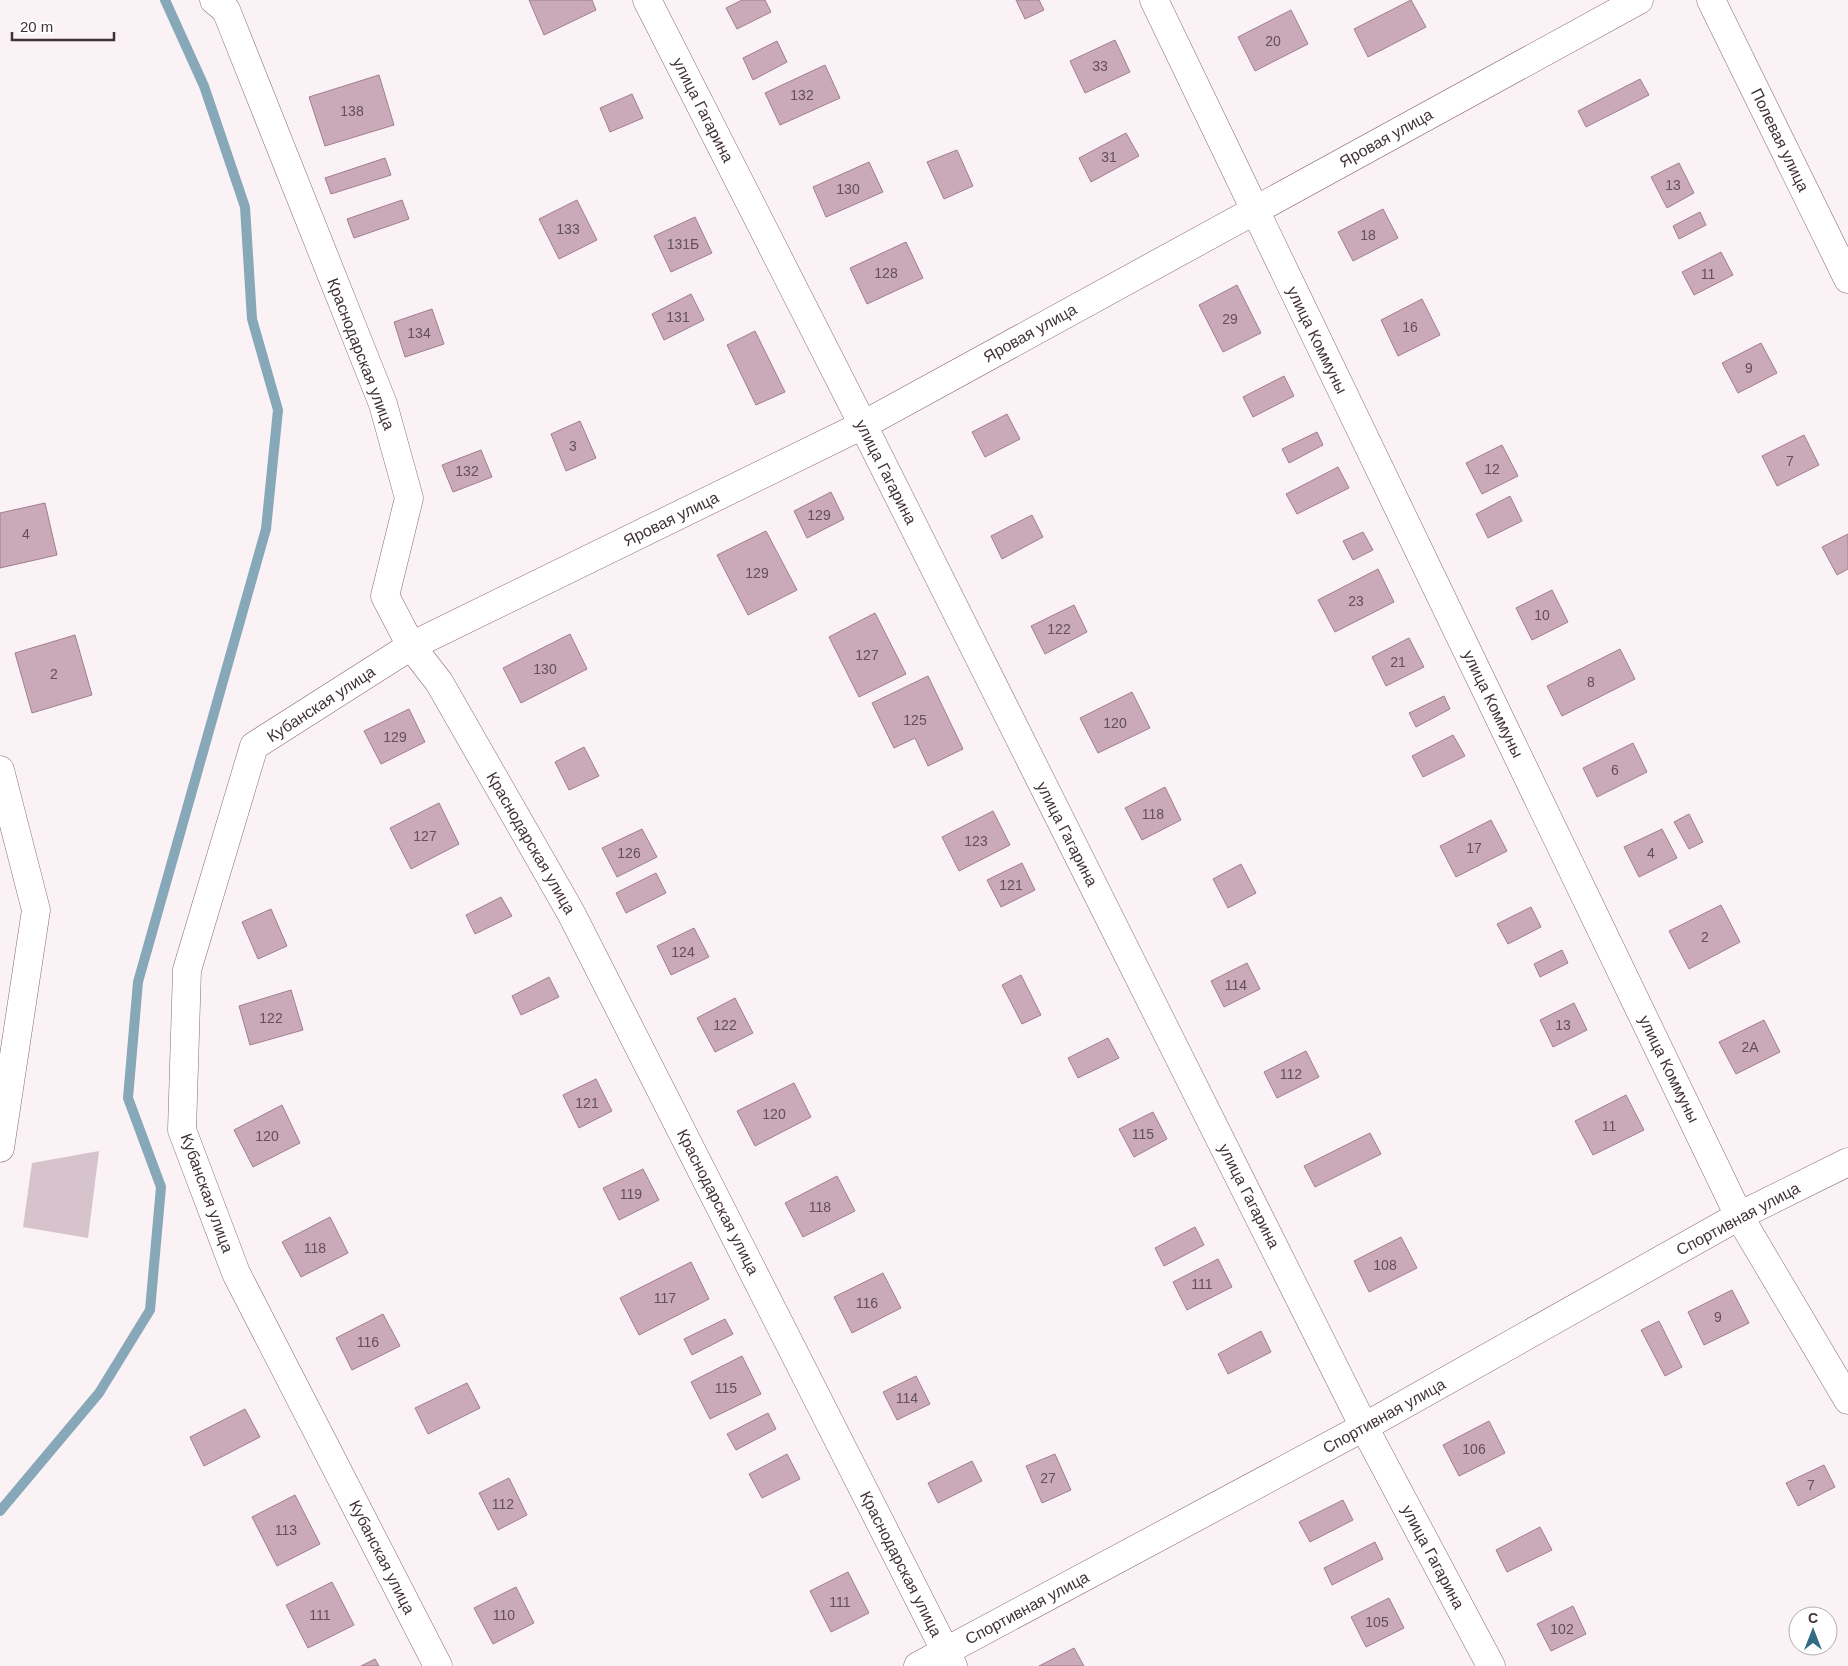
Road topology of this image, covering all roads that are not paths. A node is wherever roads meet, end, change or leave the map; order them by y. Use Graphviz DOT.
graph roads {
  1 [pos="214,0"];
  2 [pos="647,0"];
  3 [pos="1154,0"];
  4 [pos="1639,0"];
  5 [pos="1711,0"];
  6 [pos="1254,210"];
  7 [pos="1848,279"];
  8 [pos="862,425"];
  9 [pos="411,646"];
  10 [pos="0,770"];
  11 [pos="0,1148"];
  12 [pos="1848,1162"];
  13 [pos="1739,1216"];
  14 [pos="1848,1400"];
  15 [pos="1364,1427"];
  16 [pos="949,1659"];
  17 [pos="438,1666"];
  18 [pos="918,1666"];
  19 [pos="1491,1666"];
  1 -- 9 [label="street, Краснодарская улица"];
  2 -- 8 [label="street, улица Гагарина"];
  3 -- 6 [label="street, улица Коммуны"];
  4 -- 6 [label="street, Яровая улица"];
  5 -- 7 [label="street, Полевая улица"];
  6 -- 8 [label="street, Яровая улица"];
  6 -- 13 [label="street, улица Коммуны"];
  8 -- 9 [label="street, Яровая улица"];
  8 -- 15 [label="street, улица Гагарина"];
  9 -- 16 [label="street, Краснодарская улица"];
  9 -- 17 [label="street, Кубанская улица"];
  10 -- 11 [label="street"];
  12 -- 13 [label="street, Спортивная улица"];
  13 -- 14 [label="street, улица Коммуны"];
  13 -- 15 [label="street, Спортивная улица"];
  15 -- 16 [label="street, Спортивная улица"];
  15 -- 19 [label="street, улица Гагарина"];
  16 -- 18 [label="street, Спортивная улица"];
}
